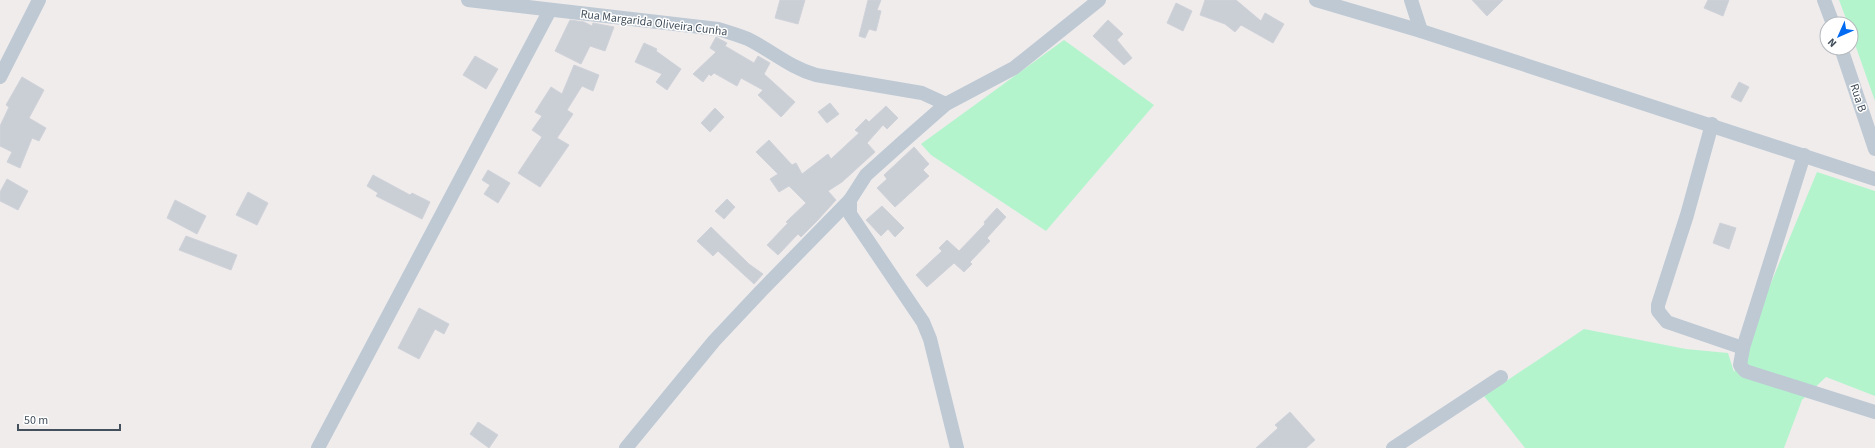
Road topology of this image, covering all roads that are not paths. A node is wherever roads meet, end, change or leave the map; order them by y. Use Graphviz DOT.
graph roads {
  1 [pos="39,0"];
  2 [pos="468,0"];
  3 [pos="1099,0"];
  4 [pos="1316,0"];
  5 [pos="1411,0"];
  6 [pos="1824,0"];
  7 [pos="550,10"];
  8 [pos="1830,16"];
  9 [pos="1421,31"];
  10 [pos="1844,56"];
  11 [pos="0,77"];
  12 [pos="946,104"];
  13 [pos="1712,124"];
  14 [pos="1875,149"];
  15 [pos="1804,154"];
  16 [pos="1875,178"];
  17 [pos="850,200"];
  18 [pos="1743,348"];
  19 [pos="1501,377"];
  20 [pos="1875,412"];
  21 [pos="318,448"];
  22 [pos="626,448"];
  23 [pos="957,448"];
  24 [pos="1393,448"];
  1 -- 11 [label="street"];
  2 -- 7 [label="street, Rua Margarida Oliveira Cunha"];
  3 -- 12 [label="street"];
  4 -- 9 [label="street"];
  5 -- 9 [label="street"];
  6 -- 8 [label="street"];
  7 -- 12 [label="street, Rua Margarida Oliveira Cunha"];
  7 -- 21 [label="street"];
  9 -- 13 [label="street"];
  10 -- 14 [label="street, Rua B"];
  12 -- 17 [label="street"];
  13 -- 15 [label="street"];
  13 -- 18 [label="street"];
  15 -- 16 [label="street"];
  15 -- 18 [label="street"];
  17 -- 22 [label="street"];
  17 -- 23 [label="street"];
  18 -- 20 [label="street"];
  19 -- 24 [label="street"];
}
